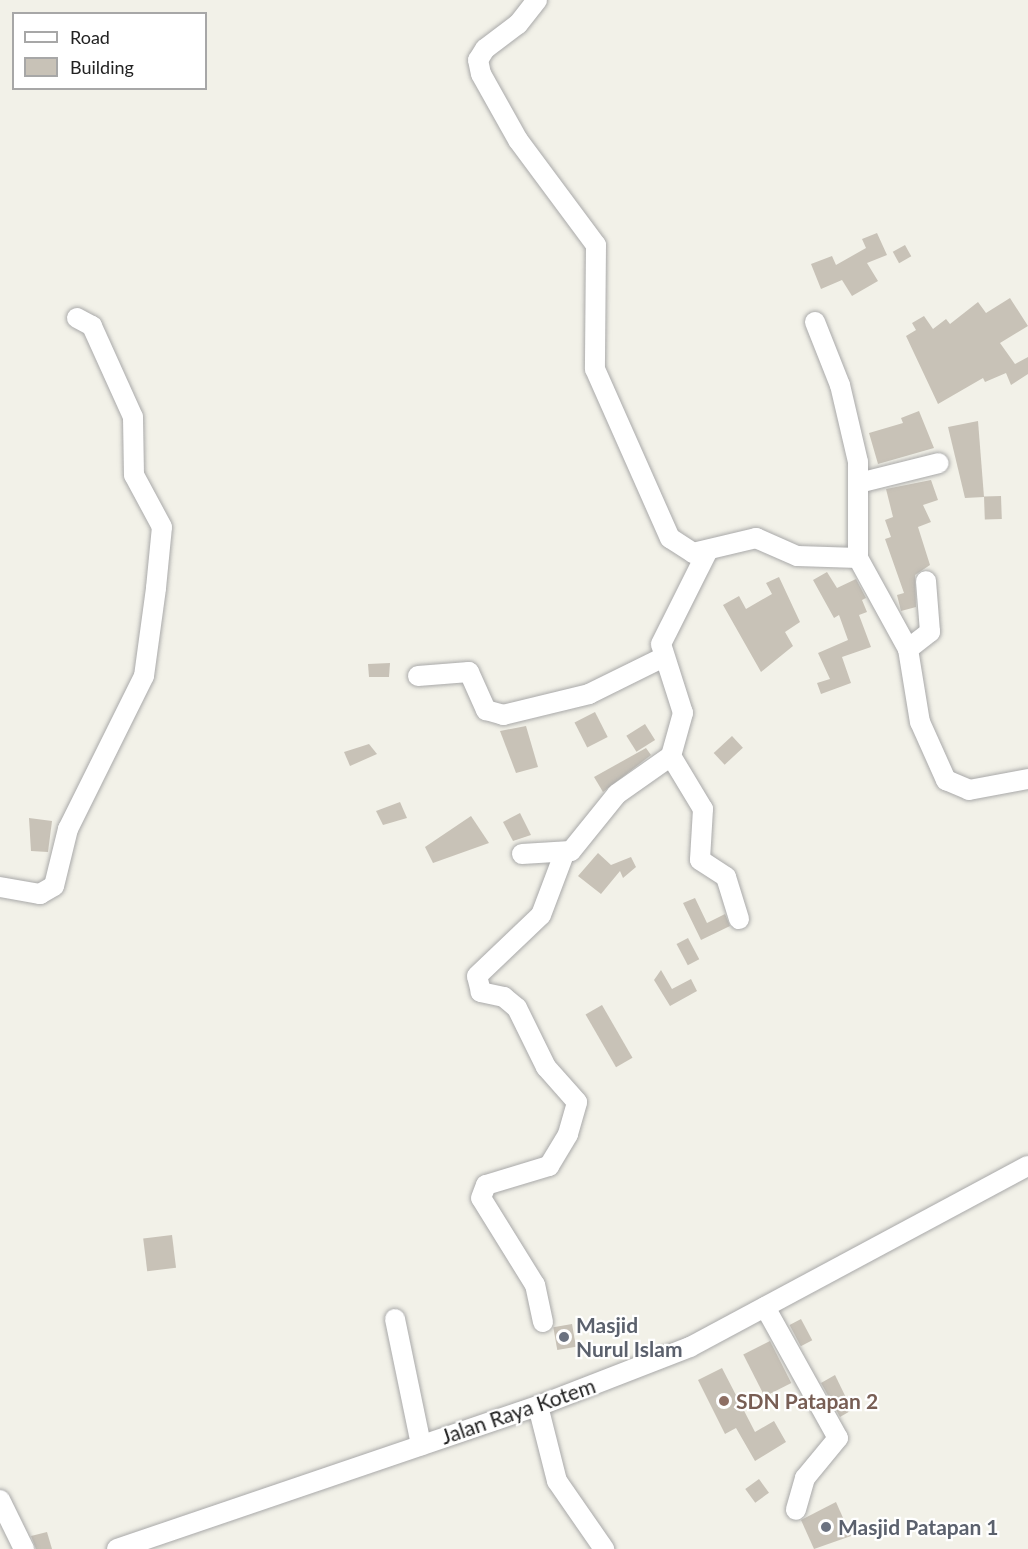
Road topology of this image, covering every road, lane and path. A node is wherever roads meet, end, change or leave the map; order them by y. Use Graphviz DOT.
graph roads {
  1 [pos="537,0"];
  2 [pos="77,318"];
  3 [pos="815,322"];
  4 [pos="939,463"];
  5 [pos="858,483"];
  6 [pos="708,550"];
  7 [pos="858,558"];
  8 [pos="926,581"];
  9 [pos="908,649"];
  10 [pos="662,658"];
  11 [pos="418,676"];
  12 [pos="671,756"];
  13 [pos="1028,779"];
  14 [pos="522,854"];
  15 [pos="564,854"];
  16 [pos="0,888"];
  17 [pos="739,919"];
  18 [pos="1028,1166"];
  19 [pos="765,1307"];
  20 [pos="394,1319"];
  21 [pos="543,1322"];
  22 [pos="537,1406"];
  23 [pos="421,1445"];
  24 [pos="0,1500"];
  25 [pos="796,1510"];
  26 [pos="24,1549"];
  27 [pos="117,1549"];
  28 [pos="604,1549"];
  1 -- 6 [label="street"];
  2 -- 16 [label="street"];
  3 -- 5 [label="street"];
  4 -- 5 [label="street"];
  5 -- 7 [label="street"];
  6 -- 7 [label="street"];
  6 -- 10 [label="street"];
  7 -- 9 [label="street"];
  8 -- 9 [label="street"];
  9 -- 13 [label="street"];
  10 -- 11 [label="street"];
  10 -- 12 [label="street"];
  12 -- 15 [label="street"];
  12 -- 17 [label="street"];
  14 -- 15 [label="street"];
  15 -- 21 [label="street"];
  18 -- 19 [label="street, Jalan Raya Kotem"];
  19 -- 22 [label="street, Jalan Raya Kotem"];
  19 -- 25 [label="street"];
  20 -- 23 [label="street"];
  22 -- 23 [label="street, Jalan Raya Kotem"];
  22 -- 28 [label="street"];
  23 -- 27 [label="street, Jalan Raya Kotem"];
  24 -- 26 [label="street"];
}
